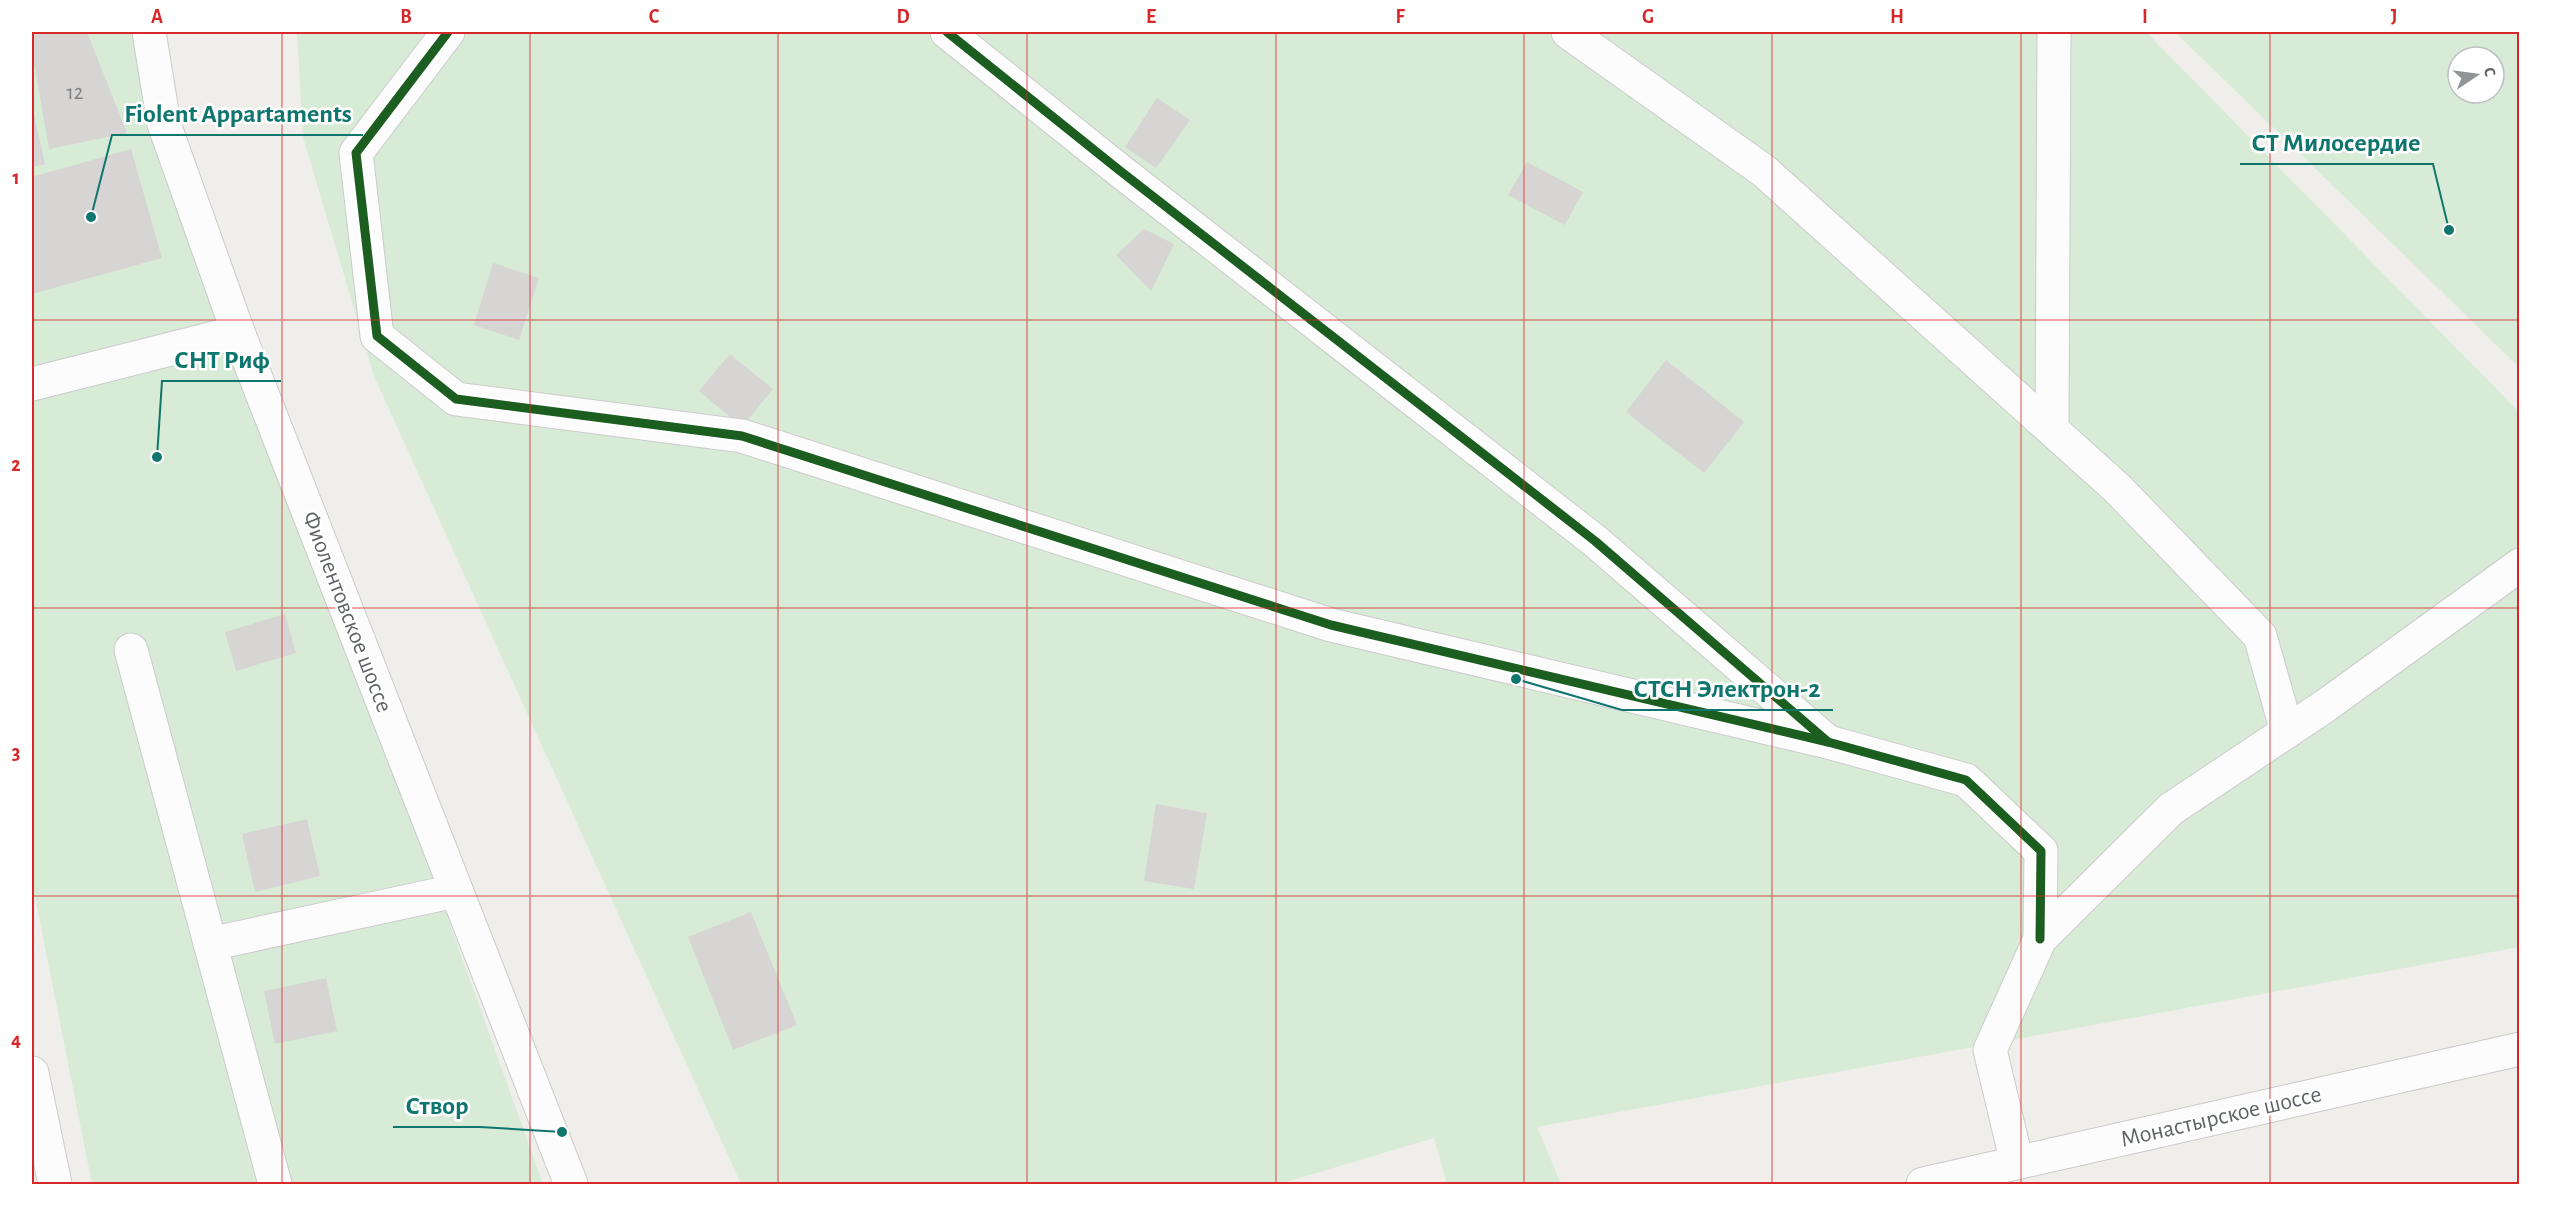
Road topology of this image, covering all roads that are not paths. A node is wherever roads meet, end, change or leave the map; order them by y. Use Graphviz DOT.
graph roads {
  1 [pos="149,32"];
  2 [pos="448,32"];
  3 [pos="946,32"];
  4 [pos="1568,32"];
  5 [pos="2054,32"];
  6 [pos="238,332"];
  7 [pos="32,384"];
  8 [pos="2052,429"];
  9 [pos="2520,565"];
  10 [pos="131,650"];
  11 [pos="2287,731"];
  12 [pos="1828,742"];
  13 [pos="455,891"];
  14 [pos="2040,939"];
  15 [pos="210,944"];
  16 [pos="2520,1049"];
  17 [pos="32,1073"];
  18 [pos="2017,1163"];
  19 [pos="55,1185"];
  20 [pos="275,1185"];
  21 [pos="571,1185"];
  22 [pos="1923,1185"];
  1 -- 6 [label="street, Фиолентовское шоссе"];
  2 -- 12 [label="street"];
  3 -- 12 [label="street"];
  4 -- 8 [label="street"];
  5 -- 8 [label="street"];
  6 -- 7 [label="street"];
  6 -- 13 [label="street, Фиолентовское шоссе"];
  8 -- 11 [label="street"];
  9 -- 11 [label="street"];
  10 -- 15 [label="street"];
  11 -- 14 [label="street"];
  12 -- 14 [label="street"];
  13 -- 15 [label="street"];
  13 -- 21 [label="street, Фиолентовское шоссе"];
  14 -- 18 [label="street"];
  15 -- 20 [label="street"];
  16 -- 18 [label="street, Монастырское шоссе"];
  17 -- 19 [label="street"];
  18 -- 22 [label="street, Монастырское шоссе"];
}
